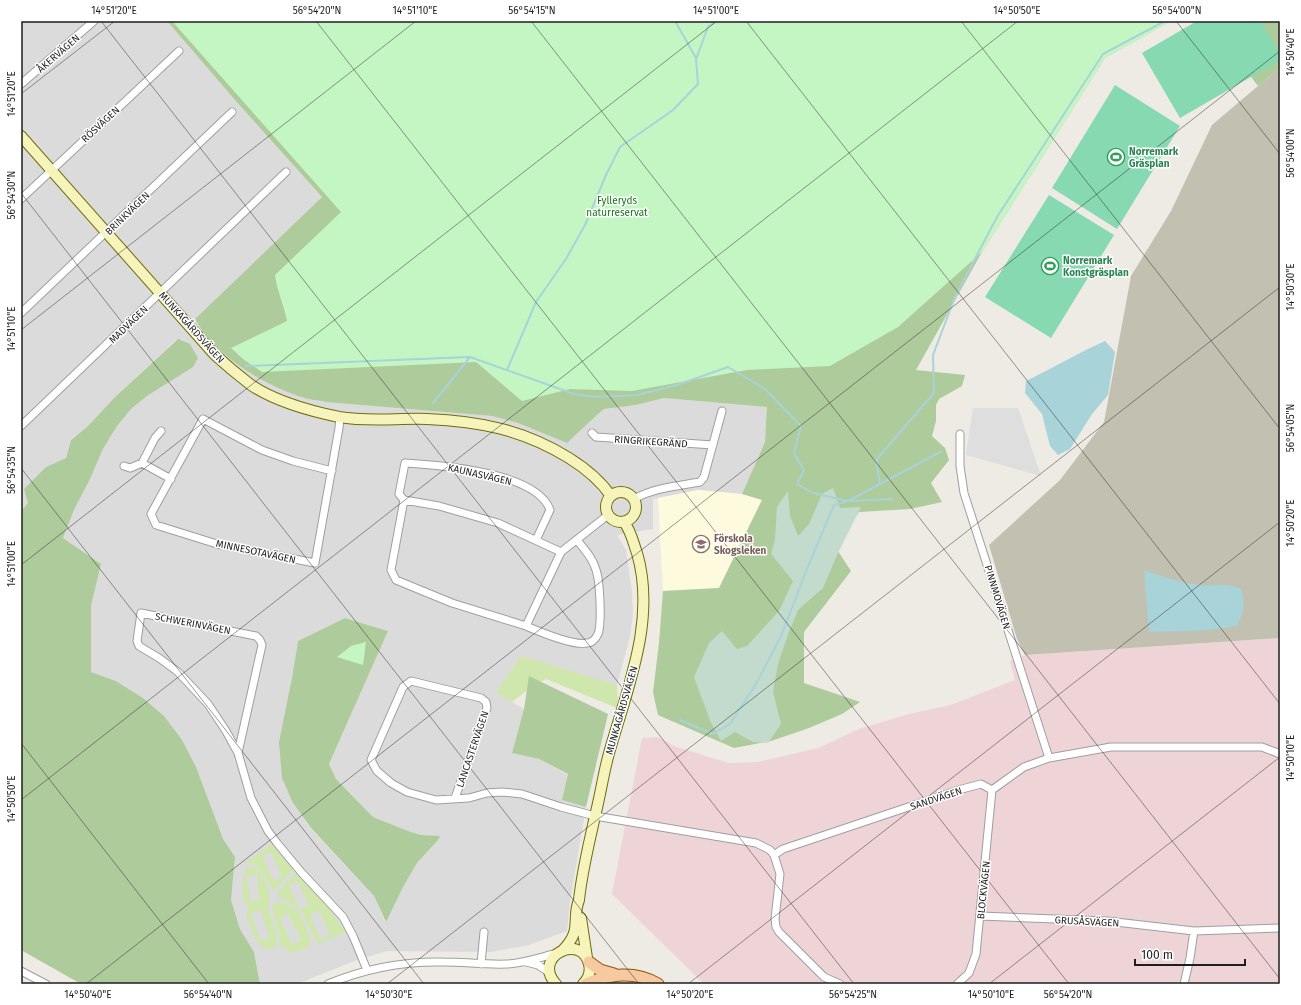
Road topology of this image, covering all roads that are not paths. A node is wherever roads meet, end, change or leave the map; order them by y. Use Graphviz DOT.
graph roads {
  1 [pos="94,21"];
  2 [pos="179,50"];
  3 [pos="21,84"];
  4 [pos="232,112"];
  5 [pos="21,136"];
  6 [pos="51,170"];
  7 [pos="286,172"];
  8 [pos="21,199"];
  9 [pos="106,232"];
  10 [pos="161,292"];
  11 [pos="21,313"];
  12 [pos="722,411"];
  13 [pos="340,417"];
  14 [pos="21,426"];
  15 [pos="161,431"];
  16 [pos="592,433"];
  17 [pos="960,434"];
  18 [pos="713,445"];
  19 [pos="142,463"];
  20 [pos="124,466"];
  21 [pos="332,471"];
  22 [pos="171,479"];
  23 [pos="611,496"];
  24 [pos="634,498"];
  25 [pos="404,500"];
  26 [pos="608,515"];
  27 [pos="624,522"];
  28 [pos="536,540"];
  29 [pos="576,540"];
  30 [pos="561,552"];
  31 [pos="526,626"];
  32 [pos="238,754"];
  33 [pos="1280,754"];
  34 [pos="1049,758"];
  35 [pos="992,790"];
  36 [pos="455,798"];
  37 [pos="595,816"];
  38 [pos="774,855"];
  39 [pos="579,900"];
  40 [pos="980,916"];
  41 [pos="1280,928"];
  42 [pos="1194,931"];
  43 [pos="484,932"];
  44 [pos="561,951"];
  45 [pos="588,960"];
  46 [pos="523,962"];
  47 [pos="481,964"];
  48 [pos="366,970"];
  49 [pos="21,971"];
  50 [pos="615,974"];
  51 [pos="553,980"];
  52 [pos="46,984"];
  53 [pos="328,984"];
  54 [pos="585,984"];
  55 [pos="658,984"];
  56 [pos="840,984"];
  57 [pos="957,984"];
  58 [pos="1184,984"];
  1 -- 3 [label="street, ÅKERVÄGEN"];
  2 -- 6 [label="street, RÖSVÄGEN"];
  4 -- 9 [label="street, BRINKVÄGEN"];
  5 -- 6 [label="street, MUNKAGÅRDSVÄGEN"];
  6 -- 8 [label="street, RÖSVÄGEN"];
  6 -- 9 [label="street, MUNKAGÅRDSVÄGEN"];
  7 -- 10 [label="street, MADVÄGEN"];
  9 -- 10 [label="street, MUNKAGÅRDSVÄGEN"];
  9 -- 11 [label="street, BRINKVÄGEN"];
  10 -- 13 [label="street, MUNKAGÅRDSVÄGEN"];
  10 -- 14 [label="street, MADVÄGEN"];
  12 -- 18 [label="street"];
  13 -- 21 [label="street, MINNESOTAVÄGEN"];
  13 -- 23 [label="street, MUNKAGÅRDSVÄGEN"];
  15 -- 19 [label="street"];
  16 -- 18 [label="street, RINGRIKEGRÄND"];
  17 -- 34 [label="street, PINNMOVÄGEN"];
  18 -- 24 [label="street"];
  19 -- 20 [label="street"];
  19 -- 22 [label="street"];
  21 -- 22 [label="street, MINNESOTAVÄGEN"];
  21 -- 22 [label="street, MINNESOTAVÄGEN"];
  23 -- 24 [label="street"];
  23 -- 26 [label="street"];
  24 -- 27 [label="street"];
  25 -- 28 [label="street"];
  25 -- 28 [label="street, KAUNASVÄGEN"];
  25 -- 31 [label="street, KAUNASVÄGEN"];
  26 -- 27 [label="street"];
  26 -- 29 [label="street"];
  27 -- 37 [label="street, MUNKAGÅRDSVÄGEN"];
  28 -- 30 [label="street"];
  29 -- 30 [label="street"];
  29 -- 31 [label="street, KAUNASVÄGEN"];
  30 -- 31 [label="street"];
  32 -- 32 [label="street, SCHWERINVÄGEN"];
  32 -- 48 [label="street, SCHWERINVÄGEN"];
  33 -- 34 [label="street"];
  34 -- 35 [label="street"];
  35 -- 38 [label="street, SANDVÄGEN"];
  35 -- 40 [label="street, BLOCKVÄGEN"];
  36 -- 36 [label="street, LANCASTERVÄGEN"];
  36 -- 37 [label="street, LANCASTERVÄGEN"];
  37 -- 38 [label="street"];
  37 -- 39 [label="street, MUNKAGÅRDSVÄGEN"];
  38 -- 56 [label="street"];
  39 -- 44 [label="street, MUNKAGÅRDSVÄGEN"];
  39 -- 45 [label="street, MUNKAGÅRDSVÄGEN"];
  40 -- 42 [label="street, GRUSÅSVÄGEN"];
  40 -- 57 [label="street, BLOCKVÄGEN"];
  41 -- 42 [label="street, GRUSÅSVÄGEN"];
  42 -- 58 [label="street"];
  43 -- 47 [label="street"];
  44 -- 45 [label="street"];
  44 -- 46 [label="street"];
  44 -- 51 [label="street, MUNKAGÅRDSVÄGEN"];
  45 -- 50 [label="main road"];
  45 -- 54 [label="street"];
  46 -- 47 [label="street"];
  46 -- 51 [label="street"];
  47 -- 48 [label="street"];
  48 -- 53 [label="street"];
  49 -- 52 [label="street"];
  50 -- 54 [label="main road"];
  50 -- 55 [label="main road"];
}
